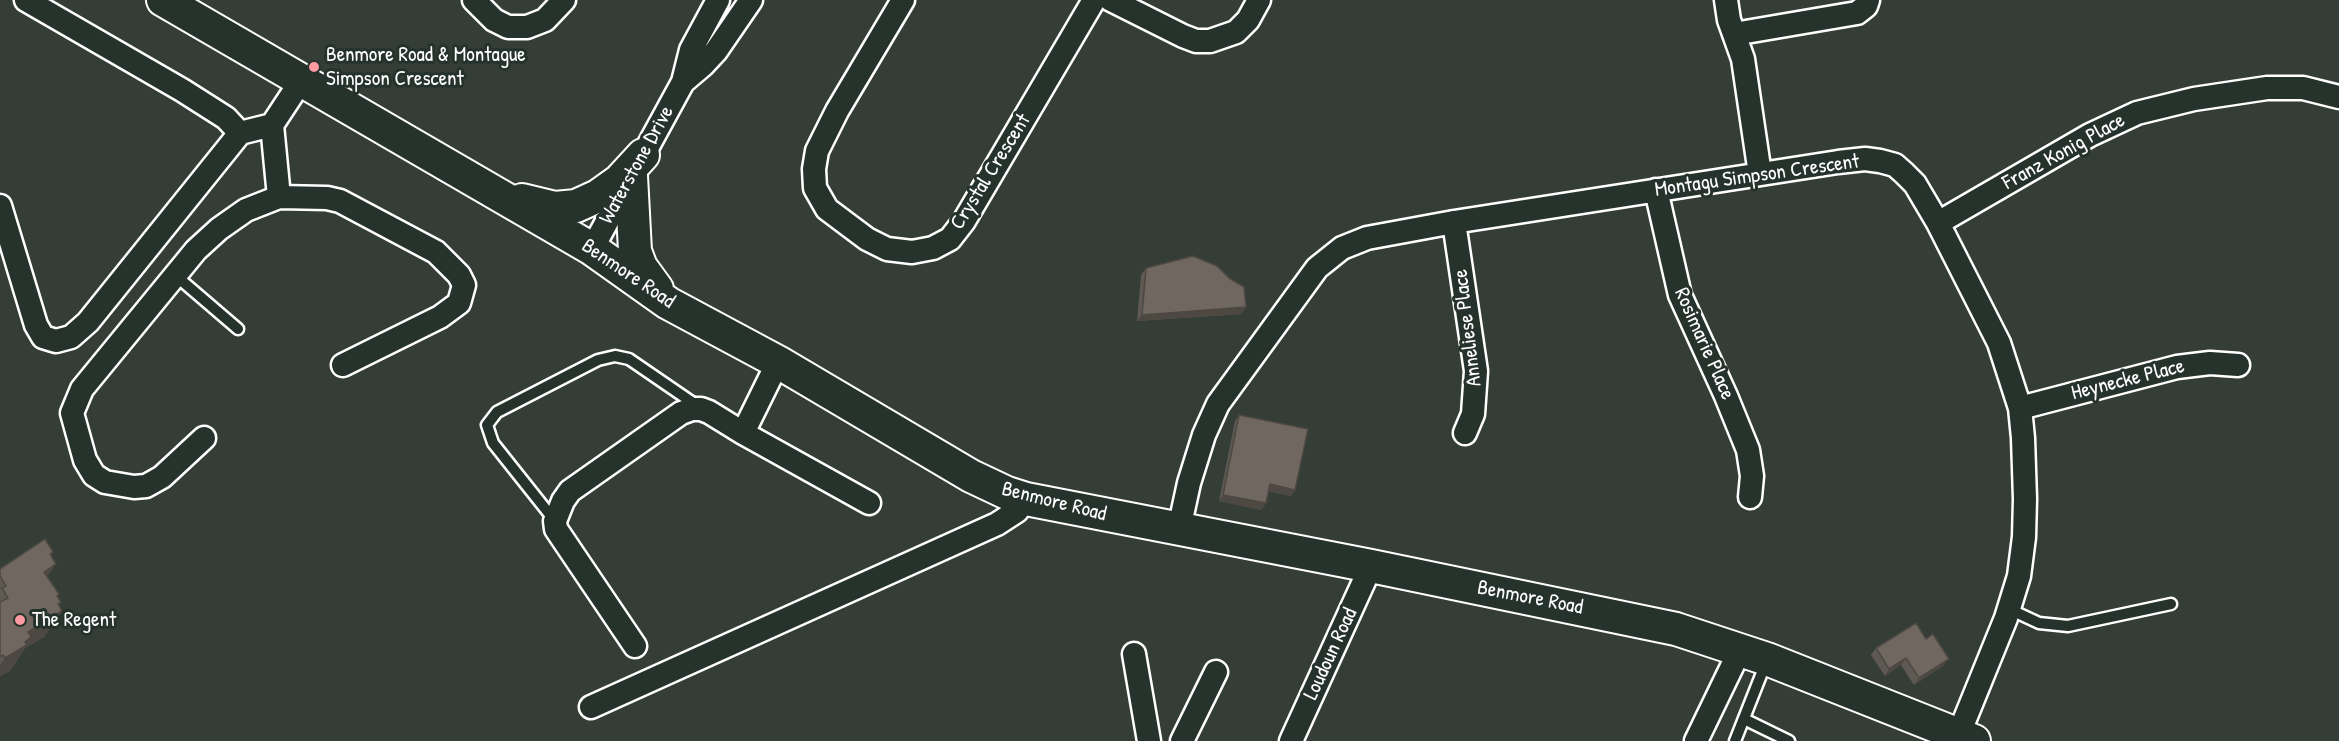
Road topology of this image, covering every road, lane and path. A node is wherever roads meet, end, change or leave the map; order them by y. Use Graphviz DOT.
graph roads {
  1 [pos="26,0"];
  2 [pos="163,0"];
  3 [pos="474,0"];
  4 [pos="564,0"];
  5 [pos="718,0"];
  6 [pos="751,0"];
  7 [pos="1094,0"];
  8 [pos="1111,0"];
  9 [pos="1259,0"];
  10 [pos="1726,0"];
  11 [pos="1868,0"];
  12 [pos="895,3"];
  13 [pos="1734,34"];
  14 [pos="301,81"];
  15 [pos="683,82"];
  16 [pos="2339,97"];
  17 [pos="272,125"];
  18 [pos="240,133"];
  19 [pos="637,166"];
  20 [pos="1760,174"];
  21 [pos="1656,190"];
  22 [pos="501,196"];
  23 [pos="279,197"];
  24 [pos="0,206"];
  25 [pos="1454,222"];
  26 [pos="1938,223"];
  27 [pos="592,249"];
  28 [pos="175,275"];
  29 [pos="668,303"];
  30 [pos="238,329"];
  31 [pos="778,362"];
  32 [pos="343,365"];
  33 [pos="2238,365"];
  34 [pos="2020,408"];
  35 [pos="701,409"];
  36 [pos="742,433"];
  37 [pos="1465,433"];
  38 [pos="204,438"];
  39 [pos="1750,497"];
  40 [pos="1026,499"];
  41 [pos="869,503"];
  42 [pos="555,521"];
  43 [pos="1179,529"];
  44 [pos="1371,566"];
  45 [pos="2171,604"];
  46 [pos="2009,609"];
  47 [pos="635,646"];
  48 [pos="1134,654"];
  49 [pos="1754,654"];
  50 [pos="1216,672"];
  51 [pos="591,707"];
  52 [pos="1744,719"];
  53 [pos="1963,739"];
  54 [pos="1149,741"];
  55 [pos="1182,741"];
  56 [pos="1291,741"];
  57 [pos="1696,741"];
  58 [pos="1735,741"];
  59 [pos="1789,741"];
  1 -- 18 [label="street"];
  2 -- 14 [label="street, Benmore Road"];
  3 -- 4 [label="street"];
  5 -- 15 [label="street, Waterstone Drive"];
  6 -- 15 [label="street, Waterstone Drive"];
  7 -- 12 [label="street, Crystal Crescent"];
  8 -- 9 [label="street"];
  10 -- 13 [label="street"];
  11 -- 13 [label="street"];
  13 -- 20 [label="street"];
  14 -- 17 [label="street"];
  14 -- 22 [label="street, Benmore Road"];
  15 -- 19 [label="street, Waterstone Drive"];
  16 -- 26 [label="street, Franz Konig Place"];
  17 -- 18 [label="street"];
  17 -- 23 [label="street"];
  18 -- 24 [label="street"];
  19 -- 22 [label="street"];
  19 -- 27 [label="street, Waterstone Drive"];
  19 -- 29 [label="street"];
  20 -- 21 [label="street, Montagu Simpson Crescent"];
  20 -- 26 [label="street, Montagu Simpson Crescent"];
  21 -- 25 [label="street, Montagu Simpson Crescent"];
  21 -- 39 [label="street, Rosimarie Place"];
  22 -- 27 [label="street, Benmore Road"];
  23 -- 28 [label="street"];
  23 -- 32 [label="street"];
  25 -- 37 [label="street, Anneliese Place"];
  25 -- 43 [label="street, Montagu Simpson Crescent"];
  26 -- 34 [label="street, Montagu Simpson Crescent"];
  27 -- 29 [label="street, Benmore Road"];
  28 -- 30 [label="lane"];
  28 -- 38 [label="street"];
  29 -- 31 [label="street, Benmore Road"];
  31 -- 36 [label="street"];
  31 -- 40 [label="street, Benmore Road"];
  33 -- 34 [label="street, Heynecke Place"];
  34 -- 46 [label="street, Montagu Simpson Crescent"];
  35 -- 36 [label="street"];
  35 -- 42 [label="street"];
  35 -- 42 [label="lane"];
  36 -- 41 [label="street"];
  40 -- 43 [label="street, Benmore Road"];
  40 -- 51 [label="street"];
  42 -- 47 [label="street"];
  43 -- 44 [label="street, Benmore Road"];
  44 -- 49 [label="street, Benmore Road"];
  44 -- 56 [label="street, Loudoun Road"];
  45 -- 46 [label="lane"];
  46 -- 53 [label="street, Montagu Simpson Crescent"];
  48 -- 54 [label="street"];
  49 -- 52 [label="lane"];
  49 -- 53 [label="street, Benmore Road"];
  49 -- 57 [label="street"];
  50 -- 55 [label="street"];
  52 -- 58 [label="lane"];
  52 -- 59 [label="lane"];
}
